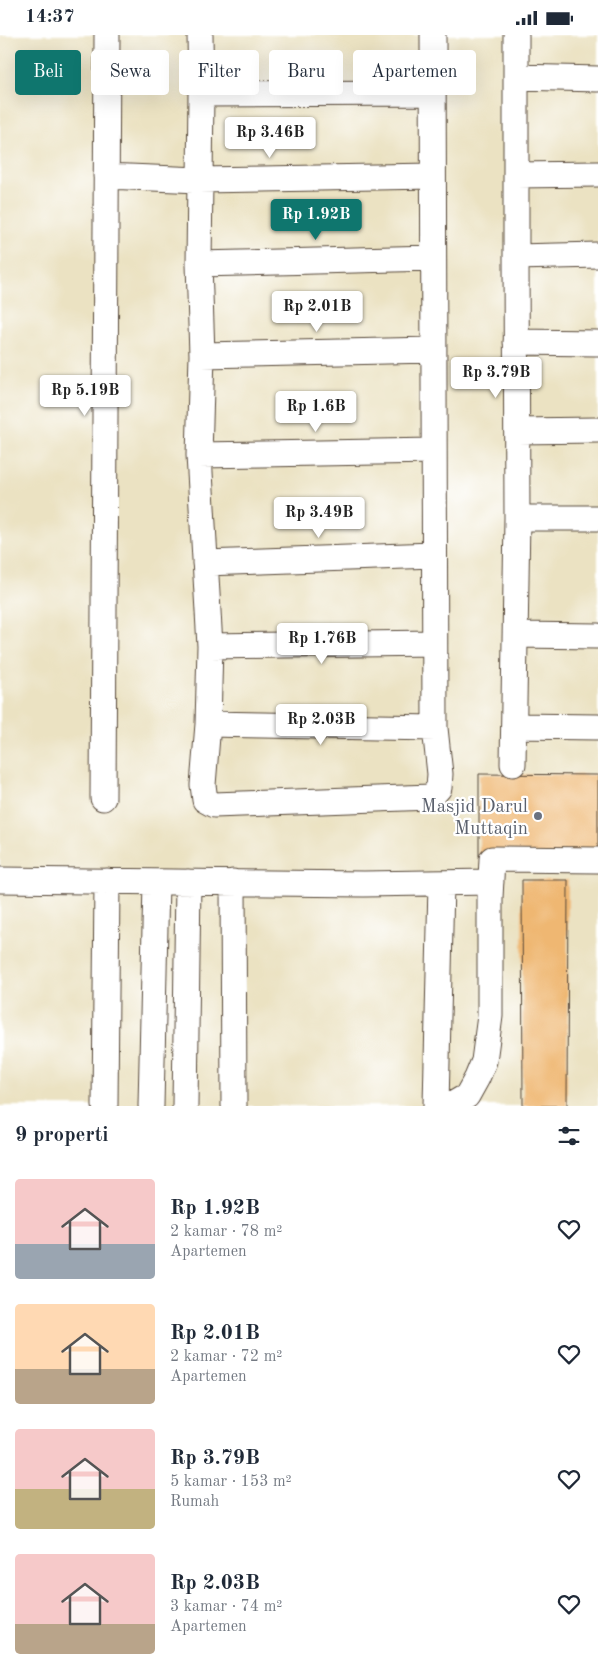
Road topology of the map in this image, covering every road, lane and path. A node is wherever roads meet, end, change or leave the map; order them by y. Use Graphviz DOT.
graph roads {
  1 [pos="107,35"];
  2 [pos="200,35"];
  3 [pos="433,35"];
  4 [pos="516,35"];
  5 [pos="201,50"];
  6 [pos="433,50"];
  7 [pos="516,77"];
  8 [pos="598,79"];
  9 [pos="353,93"];
  10 [pos="259,94"];
  11 [pos="202,95"];
  12 [pos="432,95"];
  13 [pos="598,174"];
  14 [pos="516,175"];
  15 [pos="106,176"];
  16 [pos="432,176"];
  17 [pos="199,180"];
  18 [pos="598,255"];
  19 [pos="516,257"];
  20 [pos="433,258"];
  21 [pos="199,263"];
  22 [pos="516,342"];
  23 [pos="598,343"];
  24 [pos="433,350"];
  25 [pos="202,355"];
  26 [pos="598,430"];
  27 [pos="517,431"];
  28 [pos="434,451"];
  29 [pos="199,455"];
  30 [pos="598,517"];
  31 [pos="517,518"];
  32 [pos="434,555"];
  33 [pos="205,563"];
  34 [pos="516,635"];
  35 [pos="598,636"];
  36 [pos="434,643"];
  37 [pos="210,646"];
  38 [pos="208,724"];
  39 [pos="514,726"];
  40 [pos="598,727"];
  41 [pos="435,728"];
  42 [pos="513,764"];
  43 [pos="103,798"];
  44 [pos="598,860"];
  45 [pos="0,879"];
  46 [pos="107,881"];
  47 [pos="156,881"];
  48 [pos="188,881"];
  49 [pos="232,881"];
  50 [pos="491,882"];
  51 [pos="441,883"];
  52 [pos="105,1106"];
  53 [pos="151,1106"];
  54 [pos="185,1106"];
  55 [pos="234,1106"];
  56 [pos="436,1106"];
  57 [pos="450,1106"];
  1 -- 15 [label="street"];
  2 -- 5 [label="street"];
  3 -- 6 [label="street"];
  4 -- 7 [label="street"];
  7 -- 8 [label="street"];
  7 -- 14 [label="street"];
  9 -- 10 [label="street"];
  11 -- 17 [label="street"];
  12 -- 16 [label="street"];
  13 -- 14 [label="street"];
  14 -- 19 [label="street"];
  15 -- 17 [label="street"];
  15 -- 43 [label="street"];
  16 -- 17 [label="street"];
  16 -- 20 [label="street"];
  17 -- 21 [label="street"];
  18 -- 19 [label="street"];
  19 -- 22 [label="street"];
  20 -- 21 [label="street"];
  20 -- 24 [label="street"];
  21 -- 25 [label="street"];
  22 -- 23 [label="street"];
  22 -- 27 [label="street"];
  24 -- 25 [label="street"];
  24 -- 28 [label="street"];
  25 -- 29 [label="street"];
  26 -- 27 [label="street"];
  27 -- 31 [label="street"];
  28 -- 29 [label="street"];
  28 -- 32 [label="street"];
  29 -- 33 [label="street"];
  30 -- 31 [label="street"];
  31 -- 34 [label="street"];
  32 -- 33 [label="street"];
  32 -- 36 [label="street"];
  33 -- 37 [label="street"];
  34 -- 35 [label="street"];
  34 -- 39 [label="street"];
  36 -- 37 [label="street"];
  36 -- 41 [label="street"];
  37 -- 38 [label="street"];
  38 -- 41 [label="street"];
  38 -- 41 [label="street"];
  39 -- 40 [label="street"];
  39 -- 42 [label="street"];
  44 -- 50 [label="street"];
  45 -- 46 [label="street"];
  46 -- 47 [label="street"];
  46 -- 52 [label="street"];
  47 -- 48 [label="street"];
  47 -- 53 [label="street"];
  48 -- 49 [label="street"];
  48 -- 54 [label="street"];
  49 -- 51 [label="street"];
  49 -- 55 [label="street"];
  50 -- 51 [label="street"];
  50 -- 57 [label="street"];
  51 -- 56 [label="street"];
}
